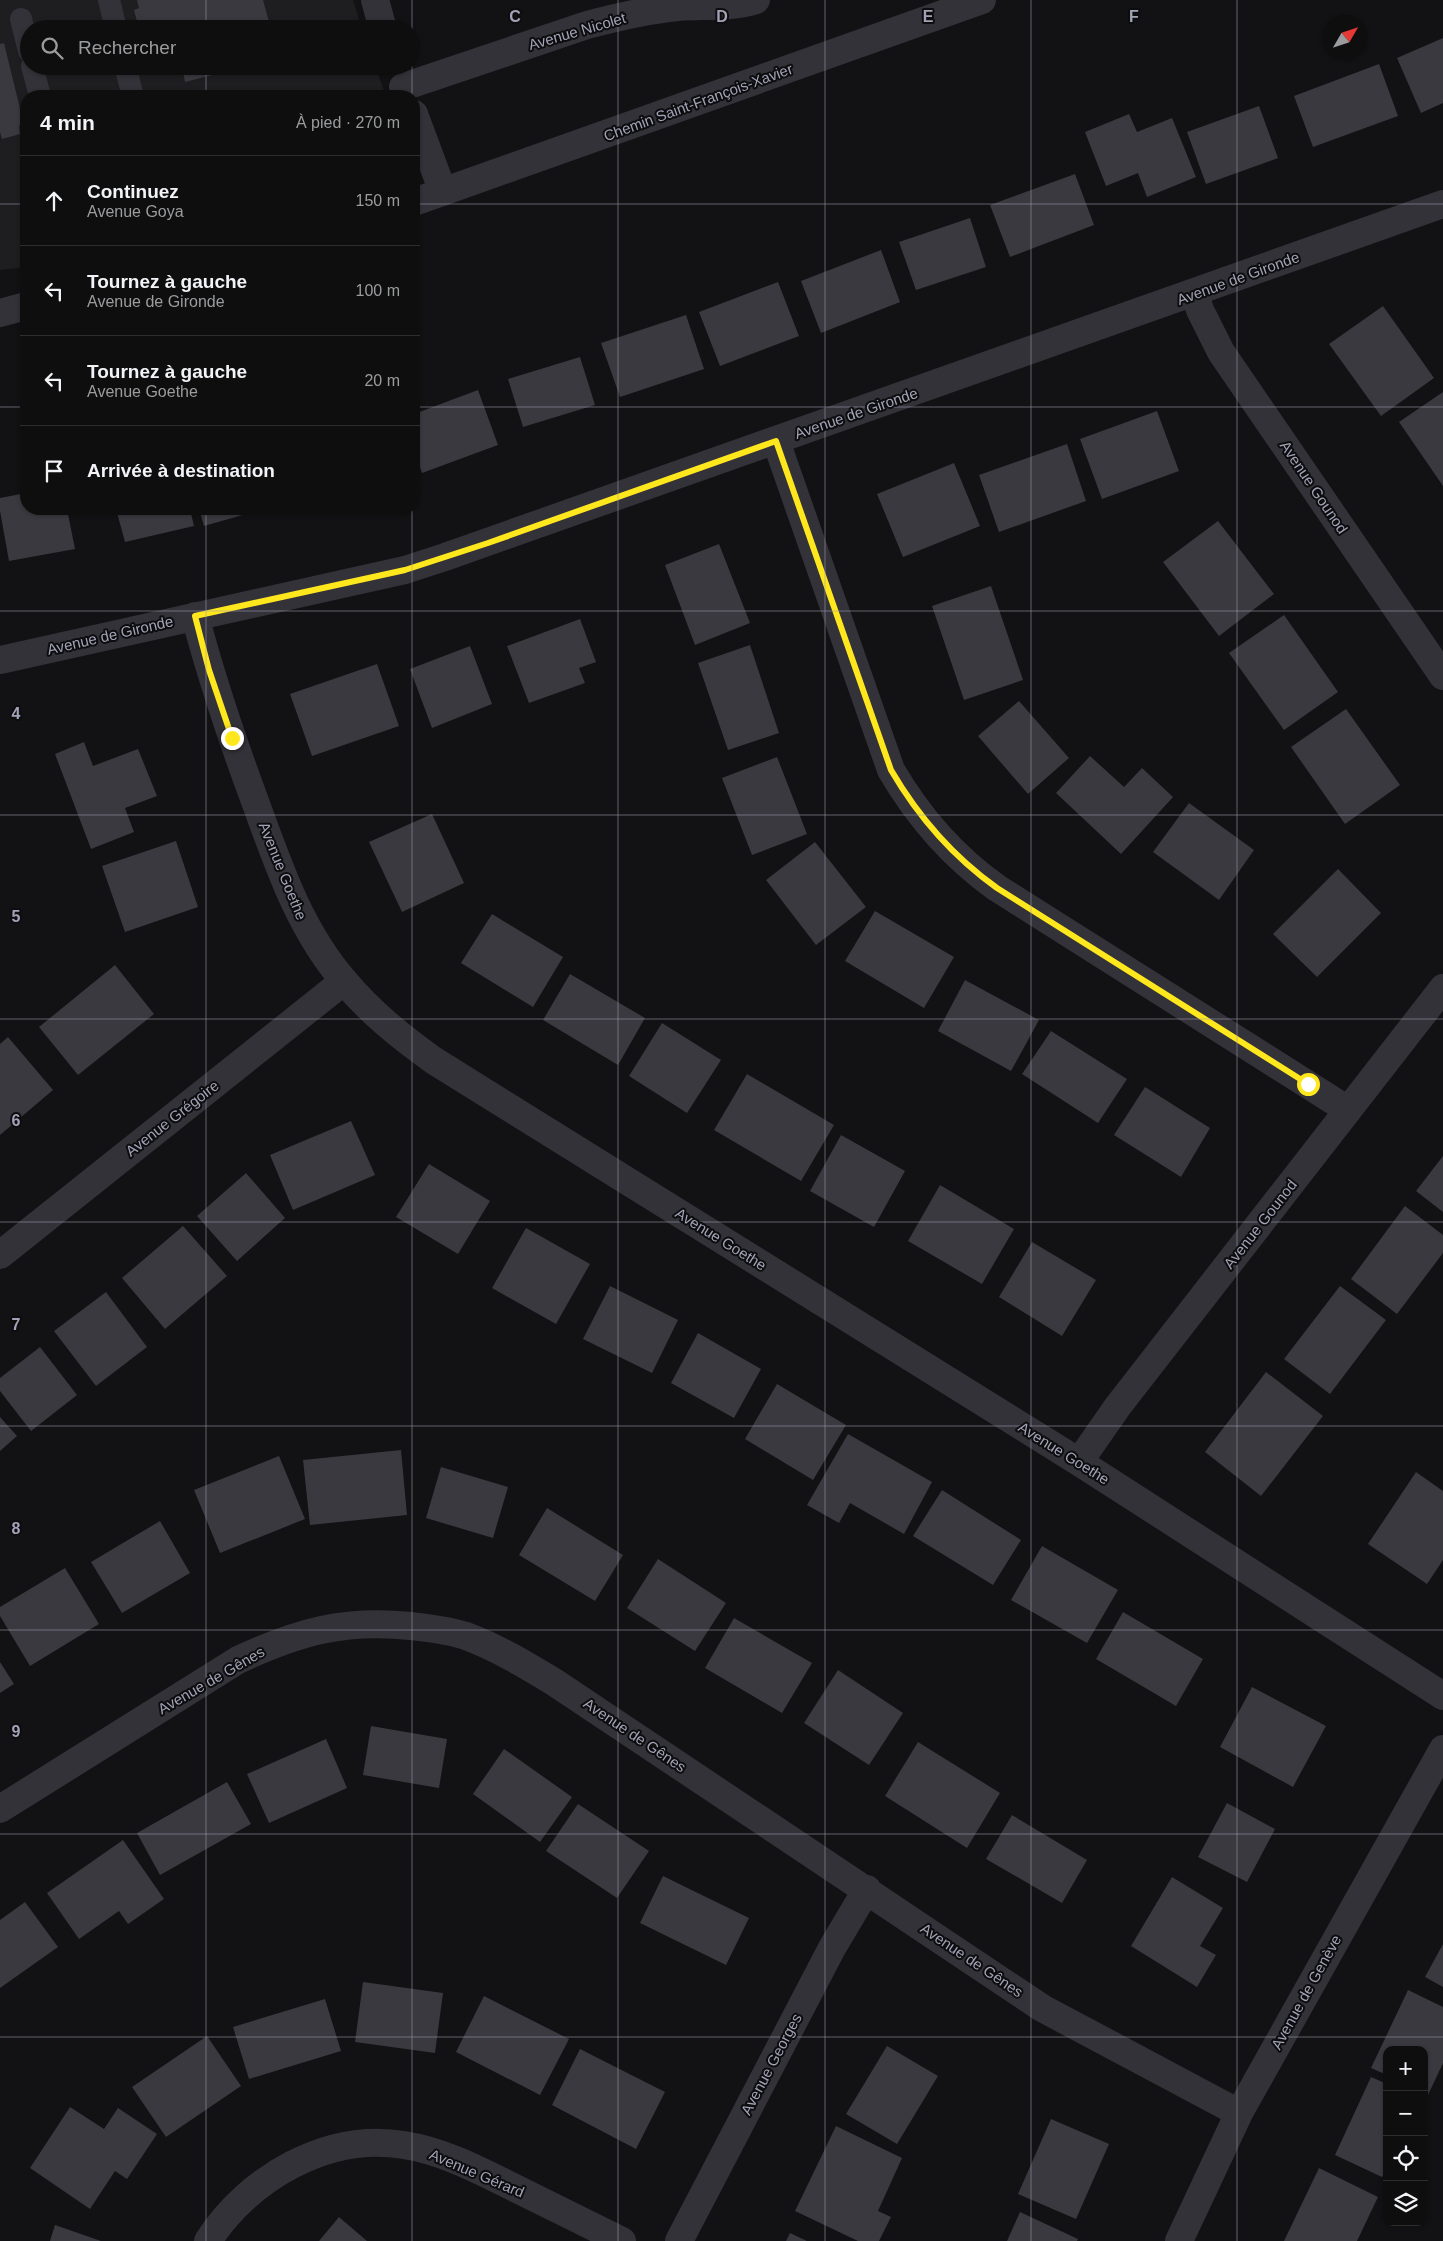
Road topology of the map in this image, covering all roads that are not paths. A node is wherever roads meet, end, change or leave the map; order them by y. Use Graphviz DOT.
graph roads {
  1 [pos="109,0"];
  2 [pos="375,0"];
  3 [pos="756,0"];
  4 [pos="982,0"];
  5 [pos="679,4"];
  6 [pos="114,20"];
  7 [pos="381,20"];
  8 [pos="34,75"];
  9 [pos="127,75"];
  10 [pos="402,83"];
  11 [pos="38,90"];
  12 [pos="131,90"];
  13 [pos="420,130"];
  14 [pos="443,192"];
  15 [pos="420,200"];
  16 [pos="1443,204"];
  17 [pos="1195,294"];
  18 [pos="20,305"];
  19 [pos="0,307"];
  20 [pos="20,307"];
  21 [pos="0,313"];
  22 [pos="776,441"];
  23 [pos="195,616"];
  24 [pos="0,660"];
  25 [pos="1443,676"];
  26 [pos="344,981"];
  27 [pos="1443,988"];
  28 [pos="1348,1110"];
  29 [pos="0,1254"];
  30 [pos="1079,1462"];
  31 [pos="1443,1696"];
  32 [pos="1443,1748"];
  33 [pos="0,1809"];
  34 [pos="867,1889"];
  35 [pos="1239,2113"];
  36 [pos="208,2241"];
  37 [pos="622,2241"];
  38 [pos="679,2241"];
  39 [pos="1179,2241"];
  1 -- 6 [label="lane"];
  2 -- 7 [label="street"];
  3 -- 5 [label="street, Avenue Nicolet"];
  4 -- 14 [label="street, Chemin Saint-François-Xavier"];
  5 -- 10 [label="street, Avenue Nicolet"];
  8 -- 11 [label="lane"];
  9 -- 12 [label="lane"];
  13 -- 14 [label="street"];
  14 -- 15 [label="street, Chemin Saint-François-Xavier"];
  16 -- 17 [label="street, Avenue de Gironde"];
  17 -- 22 [label="street, Avenue de Gironde"];
  17 -- 25 [label="street, Avenue Gounod"];
  18 -- 19 [label="street"];
  20 -- 21 [label="street"];
  22 -- 23 [label="street, Avenue de Gironde"];
  22 -- 28 [label="street"];
  23 -- 24 [label="street, Avenue de Gironde"];
  23 -- 26 [label="street, Avenue Goethe"];
  26 -- 29 [label="street, Avenue Grégoire"];
  26 -- 30 [label="street, Avenue Goethe"];
  27 -- 28 [label="street, Avenue Gounod"];
  28 -- 30 [label="street, Avenue Gounod"];
  30 -- 31 [label="street, Avenue Goethe"];
  32 -- 35 [label="street, Avenue de Genève"];
  33 -- 34 [label="street, Avenue de Gênes"];
  34 -- 35 [label="street, Avenue de Gênes"];
  34 -- 38 [label="street, Avenue Georges"];
  35 -- 39 [label="street, Avenue de Genève"];
  36 -- 37 [label="street, Avenue Gérard"];
}
